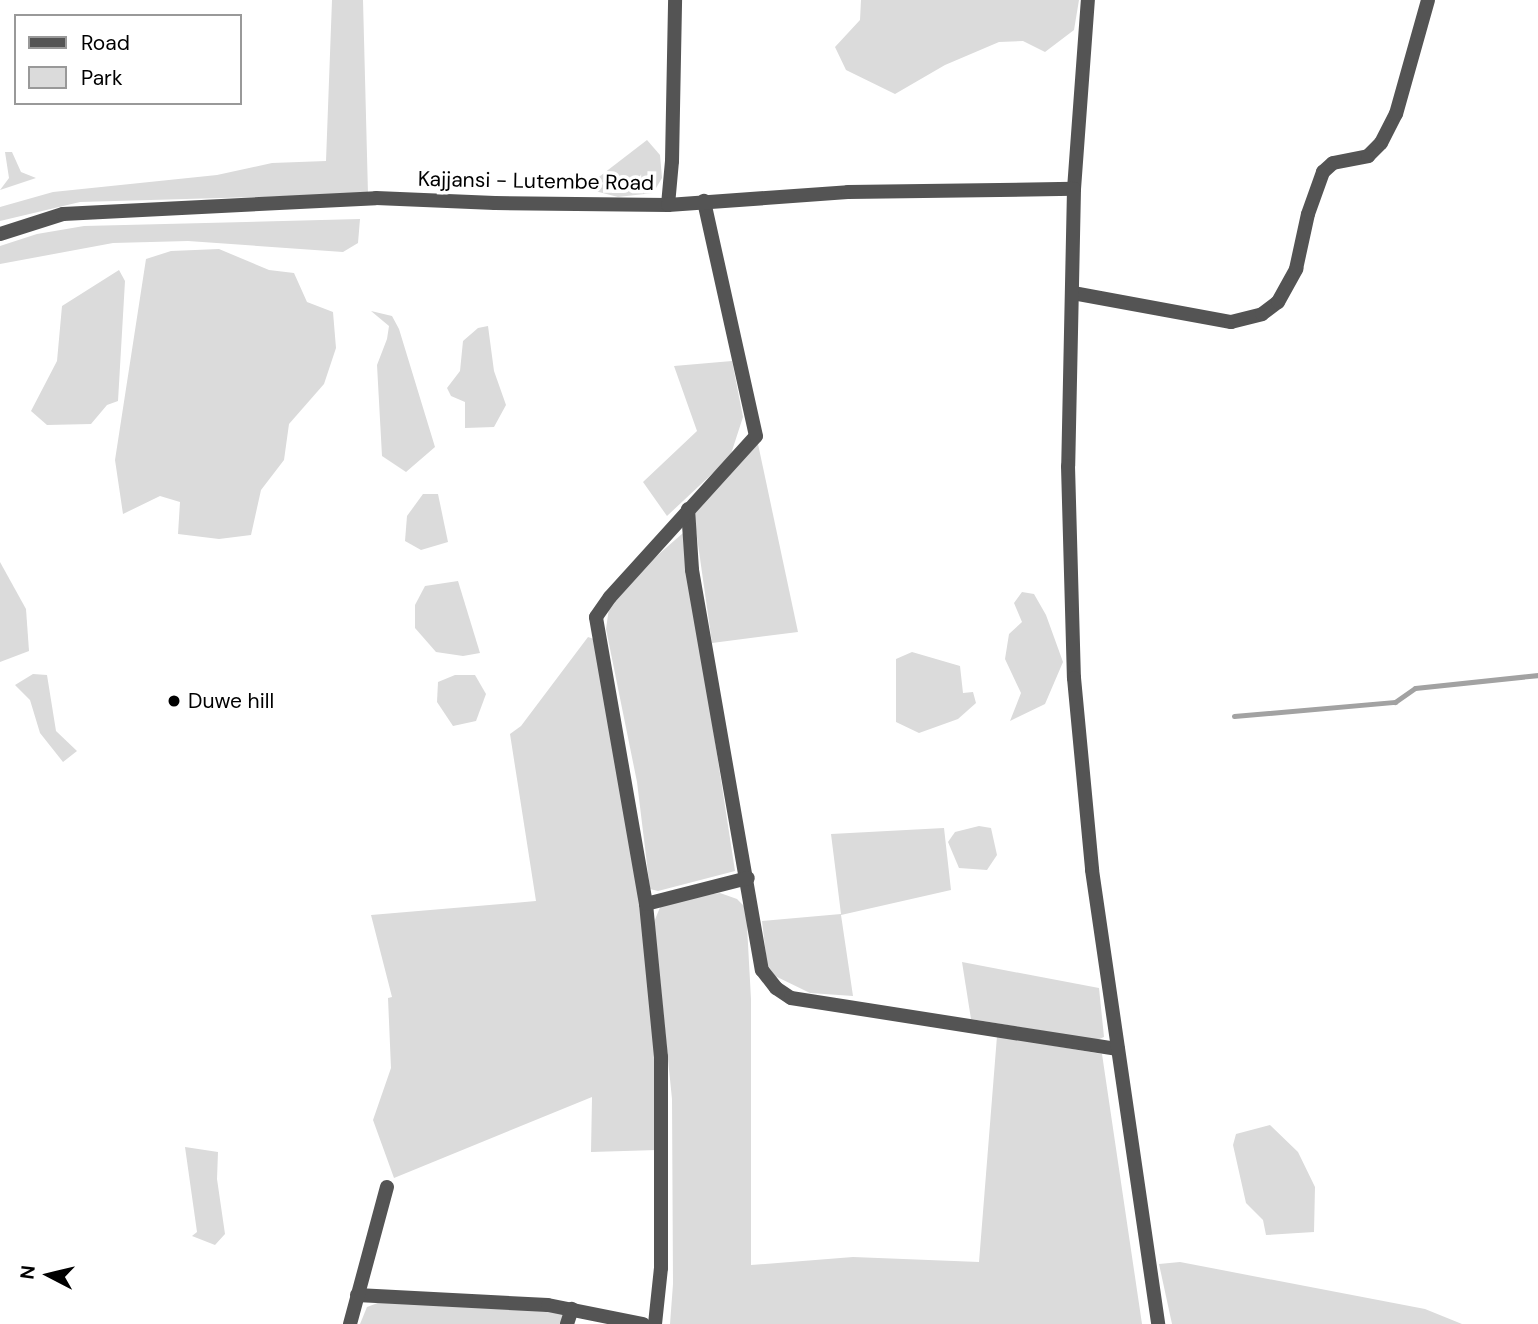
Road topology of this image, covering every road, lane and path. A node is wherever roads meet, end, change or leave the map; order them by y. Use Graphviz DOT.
graph roads {
  1 [pos="675,0"];
  2 [pos="1088,0"];
  3 [pos="1428,0"];
  4 [pos="1074,189"];
  5 [pos="704,201"];
  6 [pos="668,205"];
  7 [pos="0,234"];
  8 [pos="1073,293"];
  9 [pos="688,509"];
  10 [pos="748,878"];
  11 [pos="646,904"];
  12 [pos="1118,1049"];
  13 [pos="387,1187"];
  14 [pos="357,1295"];
  15 [pos="572,1309"];
  16 [pos="350,1324"];
  17 [pos="567,1324"];
  18 [pos="643,1324"];
  19 [pos="655,1324"];
  20 [pos="1158,1324"];
  1 -- 6 [label="street"];
  2 -- 4 [label="street"];
  3 -- 8 [label="street"];
  4 -- 5 [label="street, Kajjansi - Lutembe Road"];
  4 -- 8 [label="street"];
  5 -- 6 [label="street, Kajjansi - Lutembe Road"];
  5 -- 9 [label="street"];
  6 -- 7 [label="street, Kajjansi - Lutembe Road"];
  8 -- 12 [label="street"];
  9 -- 10 [label="street"];
  9 -- 11 [label="street"];
  10 -- 11 [label="street"];
  10 -- 12 [label="street"];
  11 -- 19 [label="street"];
  12 -- 20 [label="street"];
  13 -- 14 [label="street"];
  14 -- 15 [label="street"];
  14 -- 16 [label="street"];
  15 -- 17 [label="street"];
  15 -- 18 [label="street"];
}
